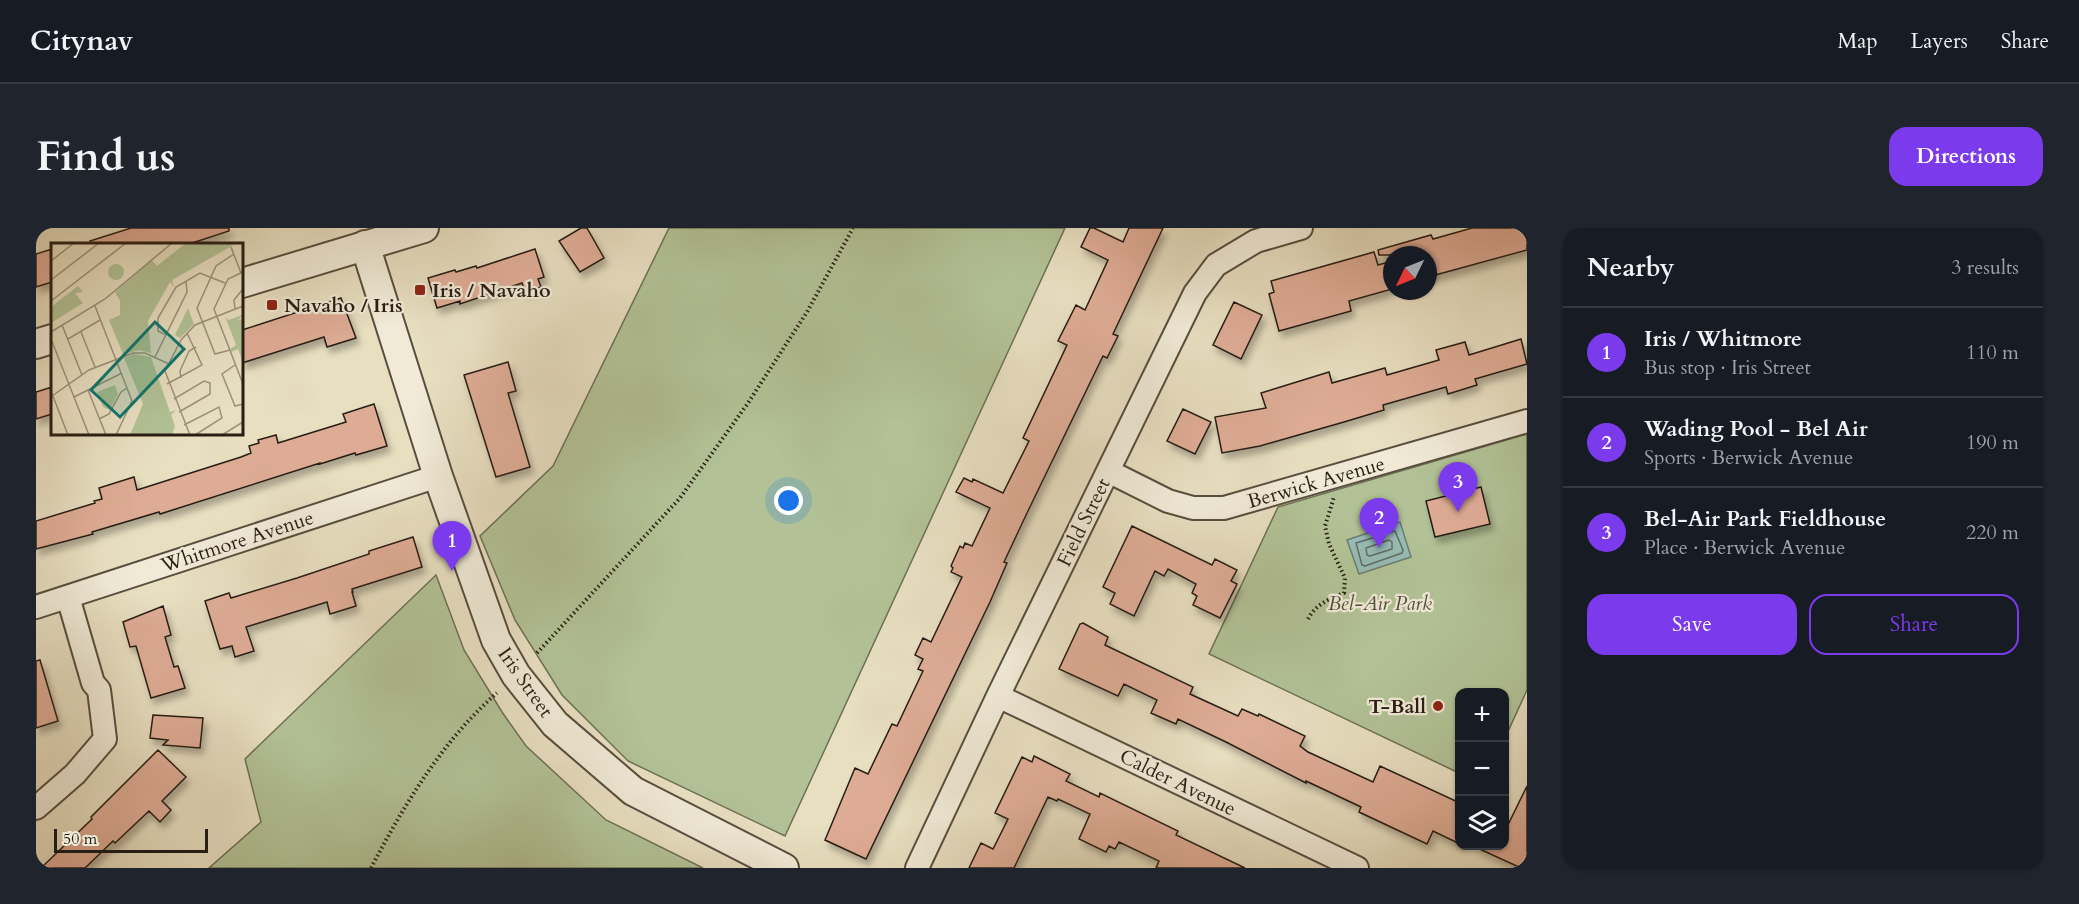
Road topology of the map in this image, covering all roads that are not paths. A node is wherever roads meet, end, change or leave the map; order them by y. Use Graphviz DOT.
graph roads {
  1 [pos="424,228"];
  2 [pos="1301,228"];
  3 [pos="365,245"];
  4 [pos="243,283"];
  5 [pos="51,339"];
  6 [pos="36,344"];
  7 [pos="1527,421"];
  8 [pos="1108,471"];
  9 [pos="438,476"];
  10 [pos="68,597"];
  11 [pos="36,607"];
  12 [pos="998,696"];
  13 [pos="36,808"];
  14 [pos="784,868"];
  15 [pos="917,868"];
  16 [pos="1358,868"];
  1 -- 3 [label="street"];
  2 -- 8 [label="street, Field Street"];
  3 -- 4 [label="street"];
  3 -- 9 [label="street, Iris Street"];
  5 -- 6 [label="street"];
  7 -- 8 [label="street, Berwick Avenue"];
  8 -- 12 [label="street, Field Street"];
  9 -- 10 [label="street, Whitmore Avenue"];
  9 -- 14 [label="street, Iris Street"];
  10 -- 11 [label="street, Whitmore Avenue"];
  10 -- 13 [label="street"];
  12 -- 15 [label="street, Field Street"];
  12 -- 16 [label="street, Calder Avenue"];
}
